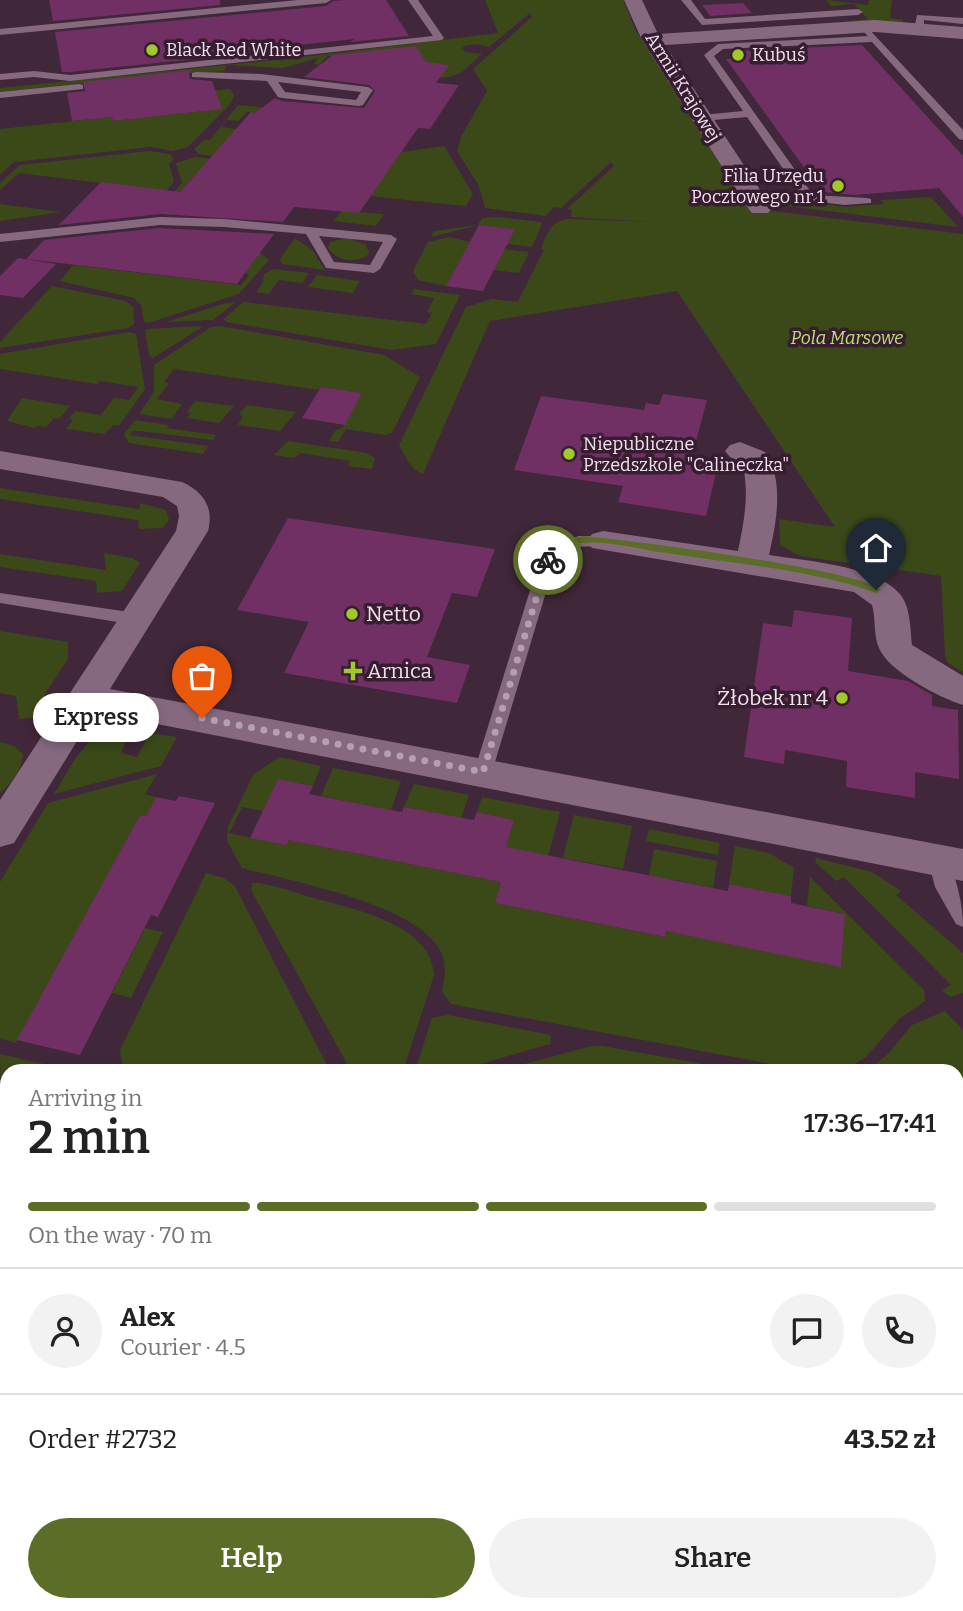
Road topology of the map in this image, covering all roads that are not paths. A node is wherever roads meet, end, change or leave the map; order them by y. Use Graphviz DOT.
graph roads {
  1 [pos="326,0"];
  2 [pos="413,0"];
  3 [pos="633,0"];
  4 [pos="686,0"];
  5 [pos="818,17"];
  6 [pos="919,19"];
  7 [pos="963,20"];
  8 [pos="865,26"];
  9 [pos="0,32"];
  10 [pos="963,33"];
  11 [pos="652,40"];
  12 [pos="0,77"];
  13 [pos="271,79"];
  14 [pos="0,95"];
  15 [pos="751,114"];
  16 [pos="702,118"];
  17 [pos="963,137"];
  18 [pos="867,201"];
  19 [pos="760,208"];
  20 [pos="311,232"];
  21 [pos="0,239"];
  22 [pos="740,451"];
  23 [pos="0,460"];
  24 [pos="603,541"];
  25 [pos="751,563"];
  26 [pos="0,598"];
  27 [pos="136,620"];
  28 [pos="963,692"];
  29 [pos="86,696"];
  30 [pos="483,772"];
  31 [pos="0,832"];
  32 [pos="950,862"];
  33 [pos="963,918"];
  1 -- 9 [label="lane"];
  2 -- 12 [label="lane"];
  3 -- 11 [label="street, Armii Krajowej"];
  4 -- 5 [label="lane"];
  5 -- 8 [label="street"];
  5 -- 11 [label="street"];
  6 -- 7 [label="lane"];
  6 -- 8 [label="street"];
  6 -- 10 [label="street"];
  8 -- 15 [label="lane"];
  8 -- 17 [label="lane"];
  11 -- 16 [label="street, Armii Krajowej"];
  13 -- 13 [label="lane"];
  13 -- 14 [label="lane"];
  15 -- 16 [label="lane"];
  15 -- 18 [label="lane"];
  16 -- 19 [label="street, Armii Krajowej"];
  20 -- 20 [label="lane"];
  20 -- 21 [label="lane"];
  22 -- 25 [label="street"];
  23 -- 27 [label="street"];
  24 -- 25 [label="street"];
  24 -- 30 [label="lane"];
  25 -- 28 [label="street"];
  26 -- 27 [label="lane"];
  27 -- 29 [label="street"];
  29 -- 30 [label="street"];
  29 -- 31 [label="street"];
  30 -- 32 [label="street"];
  32 -- 33 [label="lane"];
}
